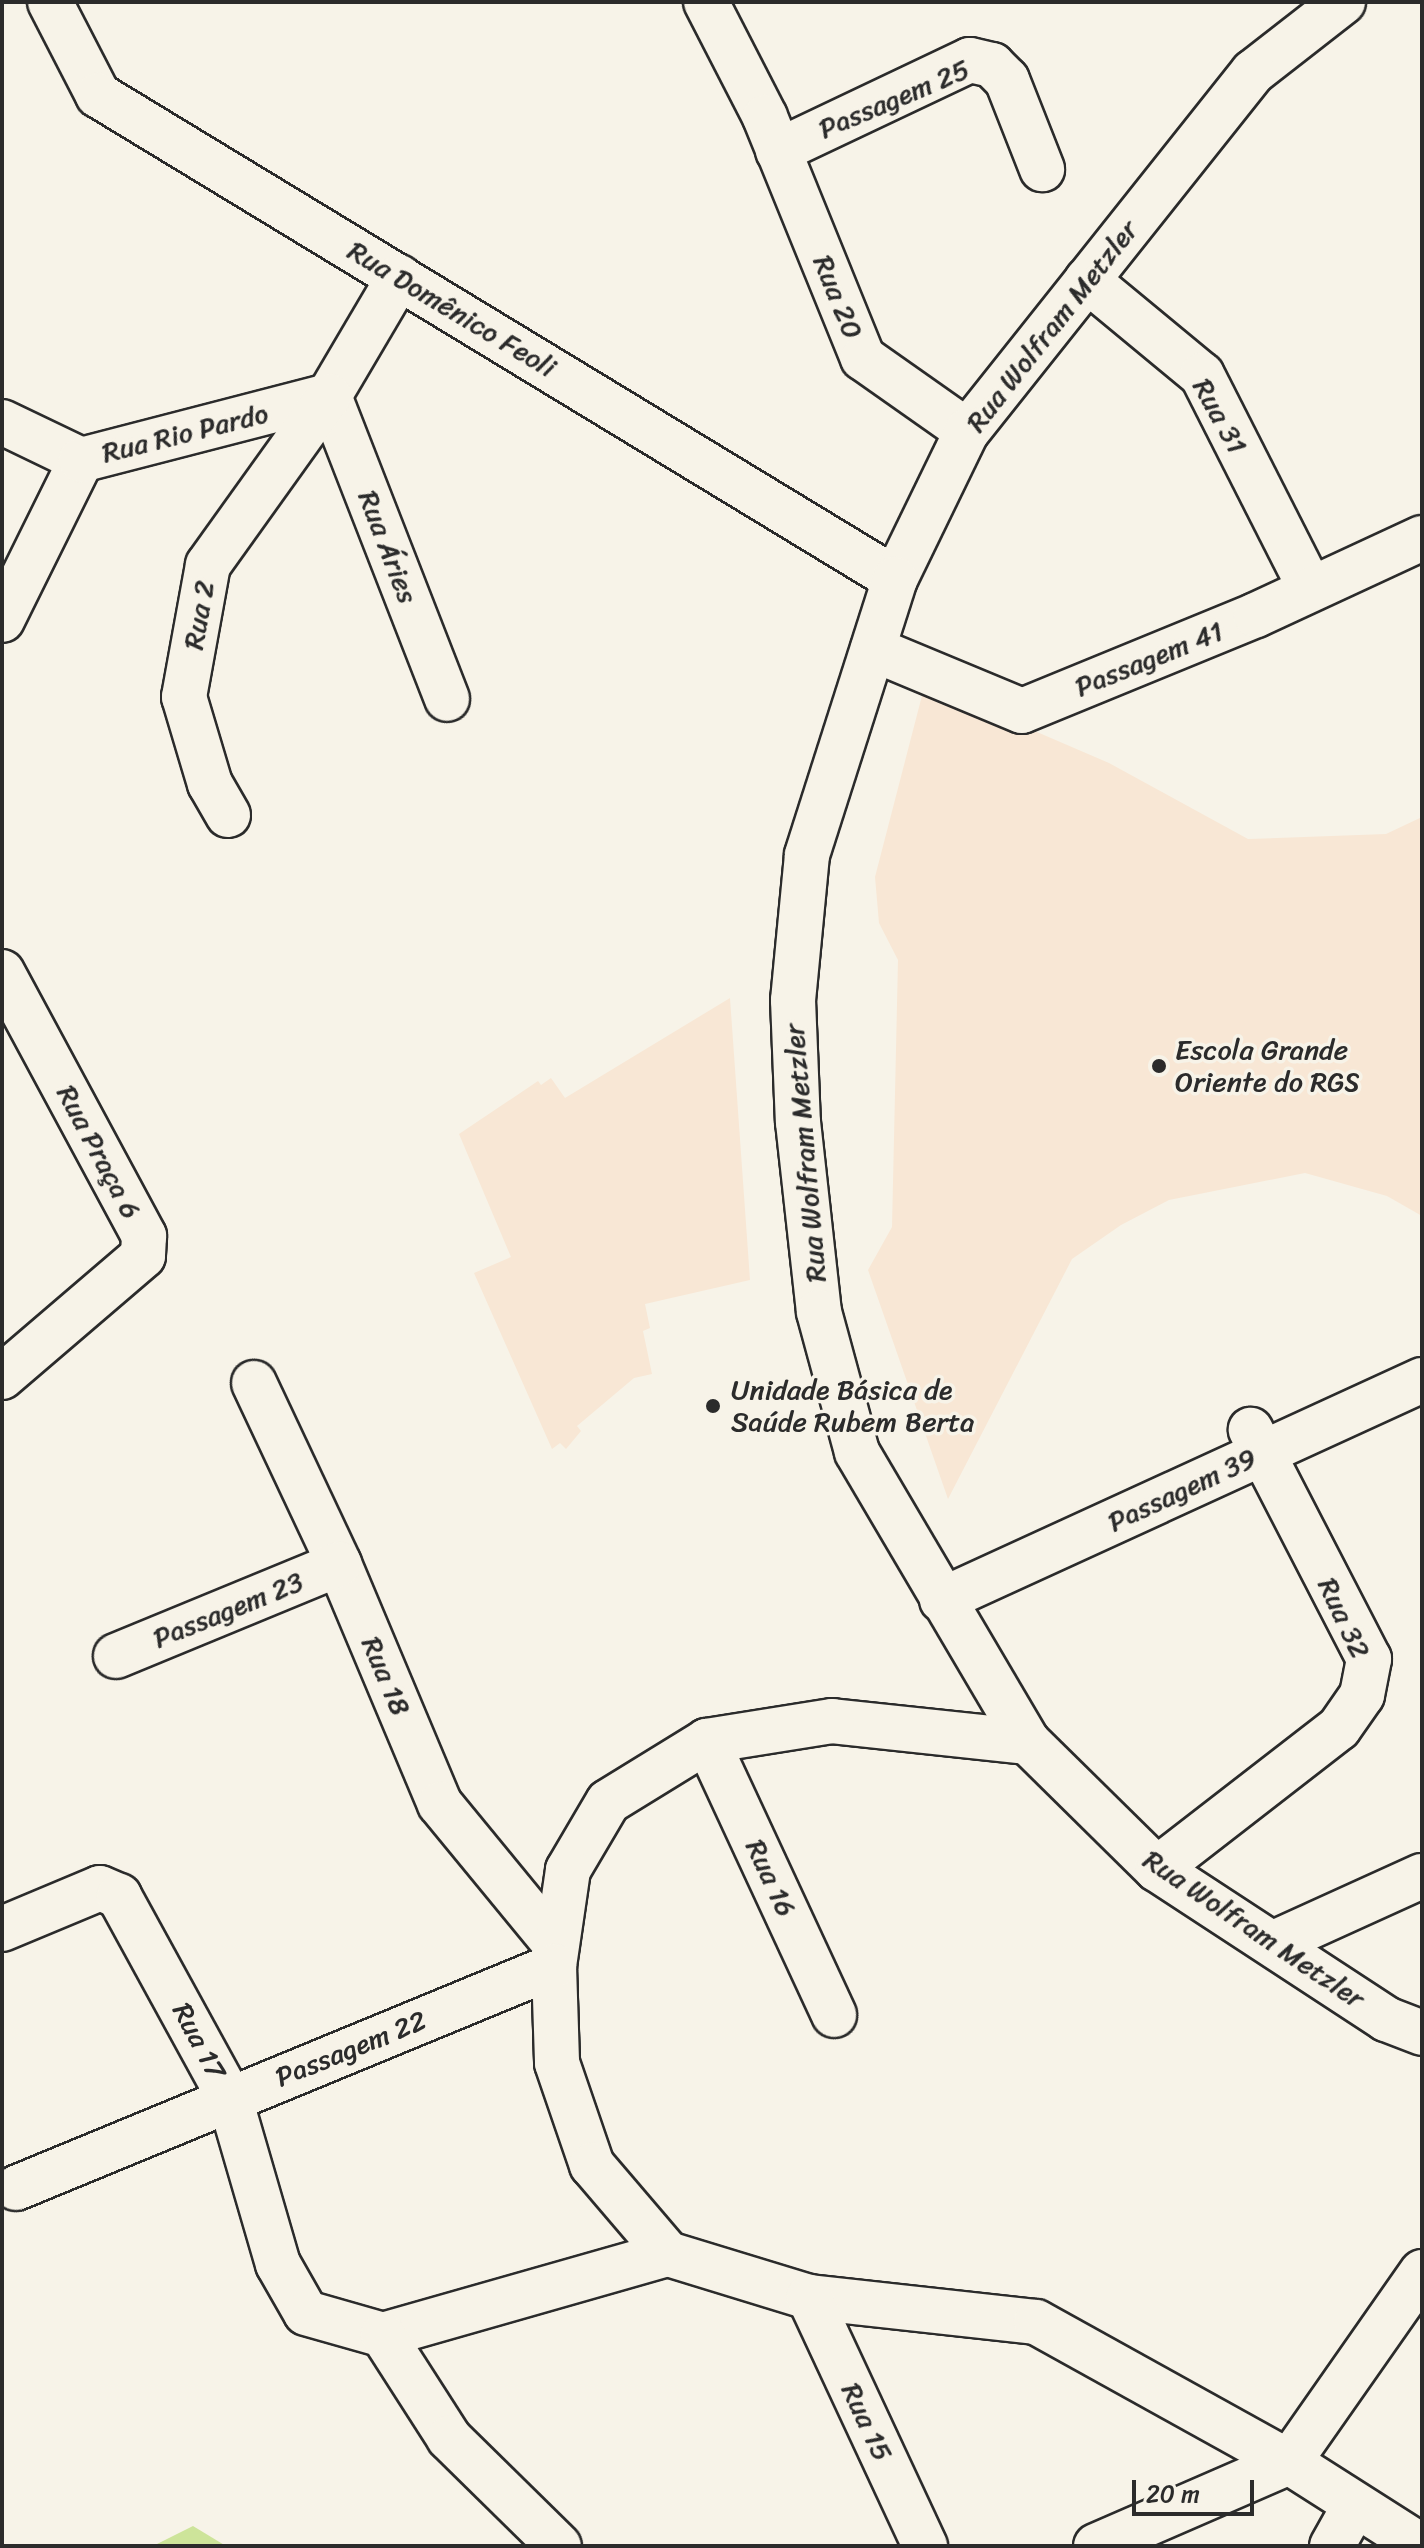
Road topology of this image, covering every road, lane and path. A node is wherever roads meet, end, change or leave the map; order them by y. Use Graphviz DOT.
graph roads {
  1 [pos="50,2"];
  2 [pos="706,2"];
  3 [pos="1343,2"];
  4 [pos="772,134"];
  5 [pos="1042,169"];
  6 [pos="399,277"];
  7 [pos="1087,280"];
  8 [pos="329,396"];
  9 [pos="2,422"];
  10 [pos="967,431"];
  11 [pos="81,460"];
  12 [pos="1422,538"];
  13 [pos="895,579"];
  14 [pos="1310,588"];
  15 [pos="2,620"];
  16 [pos="873,649"];
  17 [pos="447,699"];
  18 [pos="228,815"];
  19 [pos="2,972"];
  20 [pos="2,1377"];
  21 [pos="1422,1380"];
  22 [pos="254,1383"];
  23 [pos="1256,1442"];
  24 [pos="339,1564"];
  25 [pos="942,1600"];
  26 [pos="116,1656"];
  27 [pos="707,1741"];
  28 [pos="1028,1742"];
  29 [pos="1157,1869"];
  30 [pos="1422,1876"];
  31 [pos="2,1929"];
  32 [pos="1274,1943"];
  33 [pos="555,1956"];
  34 [pos="834,2015"];
  35 [pos="1422,2033"];
  36 [pos="230,2099"];
  37 [pos="16,2188"];
  38 [pos="668,2254"];
  39 [pos="1422,2272"];
  40 [pos="809,2297"];
  41 [pos="383,2335"];
  42 [pos="1289,2462"];
  43 [pos="1355,2505"];
  44 [pos="559,2546"];
  45 [pos="925,2546"];
  46 [pos="1096,2546"];
  47 [pos="1332,2546"];
  48 [pos="1421,2546"];
  1 -- 6 [label="street, Rua Domênico Feoli"];
  2 -- 4 [label="street, Rua 20"];
  3 -- 7 [label="street, Rua Wolfram Metzler"];
  4 -- 5 [label="street, Passagem 25"];
  4 -- 10 [label="street, Rua 20"];
  6 -- 8 [label="street"];
  6 -- 13 [label="street, Rua Domênico Feoli"];
  7 -- 10 [label="street, Rua Wolfram Metzler"];
  7 -- 14 [label="street, Rua 31"];
  8 -- 11 [label="street, Rua Rio Pardo"];
  8 -- 17 [label="street, Rua Áries"];
  8 -- 18 [label="street, Rua 2"];
  9 -- 11 [label="street"];
  10 -- 13 [label="street, Rua Wolfram Metzler"];
  11 -- 15 [label="street, Rua Rio Pardo"];
  12 -- 14 [label="street, Passagem 41"];
  13 -- 16 [label="street, Rua Wolfram Metzler"];
  14 -- 16 [label="street, Passagem 41"];
  16 -- 25 [label="street, Rua Wolfram Metzler"];
  19 -- 20 [label="street, Rua Praça 6"];
  21 -- 23 [label="street, Passagem 39"];
  22 -- 24 [label="street, Rua 18"];
  23 -- 25 [label="street, Passagem 39"];
  23 -- 29 [label="street, Rua 32"];
  24 -- 26 [label="street, Passagem 23"];
  24 -- 33 [label="street, Rua 18"];
  25 -- 28 [label="street, Rua Wolfram Metzler"];
  27 -- 28 [label="street"];
  27 -- 33 [label="street"];
  27 -- 34 [label="street, Rua 16"];
  28 -- 29 [label="street, Rua Wolfram Metzler"];
  29 -- 32 [label="street, Rua Wolfram Metzler"];
  30 -- 32 [label="street"];
  31 -- 36 [label="street, Rua 17"];
  32 -- 35 [label="street, Rua Wolfram Metzler"];
  33 -- 36 [label="street, Passagem 22"];
  33 -- 38 [label="street"];
  36 -- 37 [label="street, Passagem 22"];
  36 -- 41 [label="street, Rua 17"];
  38 -- 40 [label="street"];
  38 -- 41 [label="street"];
  39 -- 42 [label="street"];
  40 -- 42 [label="street"];
  40 -- 45 [label="street, Rua 15"];
  41 -- 44 [label="street"];
  42 -- 43 [label="street"];
  42 -- 46 [label="street"];
  43 -- 47 [label="street"];
  43 -- 48 [label="street"];
}
